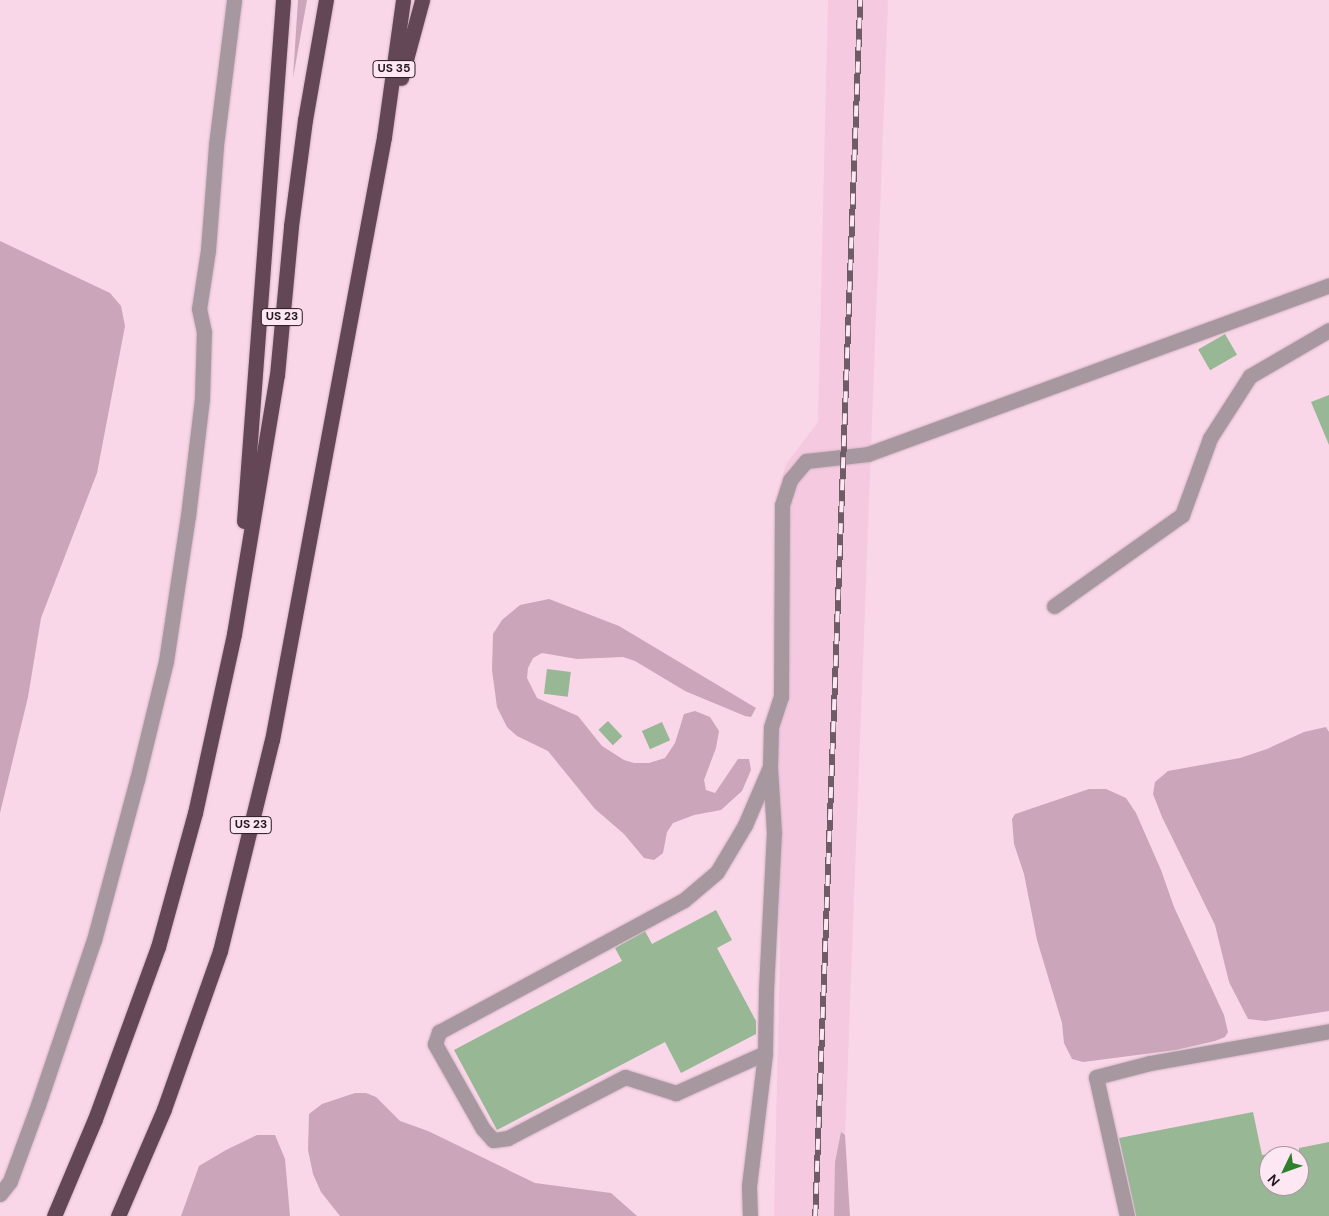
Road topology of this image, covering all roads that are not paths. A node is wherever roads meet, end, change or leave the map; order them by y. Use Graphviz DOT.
graph roads {
  1 [pos="234,0"];
  2 [pos="283,0"];
  3 [pos="326,0"];
  4 [pos="404,0"];
  5 [pos="422,0"];
  6 [pos="384,137"];
  7 [pos="1329,285"];
  8 [pos="1329,330"];
  9 [pos="1054,606"];
  10 [pos="234,634"];
  11 [pos="770,768"];
  12 [pos="1329,1032"];
  13 [pos="765,1053"];
  14 [pos="0,1194"];
  15 [pos="54,1216"];
  16 [pos="118,1216"];
  17 [pos="750,1216"];
  18 [pos="1126,1216"];
  1 -- 14 [label="lane"];
  2 -- 10 [label="highway"];
  3 -- 10 [label="highway, US 23"];
  4 -- 6 [label="highway, US 35"];
  5 -- 6 [label="highway, US 23"];
  6 -- 16 [label="highway, US 23"];
  7 -- 11 [label="lane"];
  8 -- 9 [label="lane"];
  10 -- 15 [label="highway, US 23"];
  11 -- 13 [label="lane"];
  11 -- 13 [label="lane"];
  12 -- 18 [label="lane"];
  13 -- 17 [label="lane"];
}
